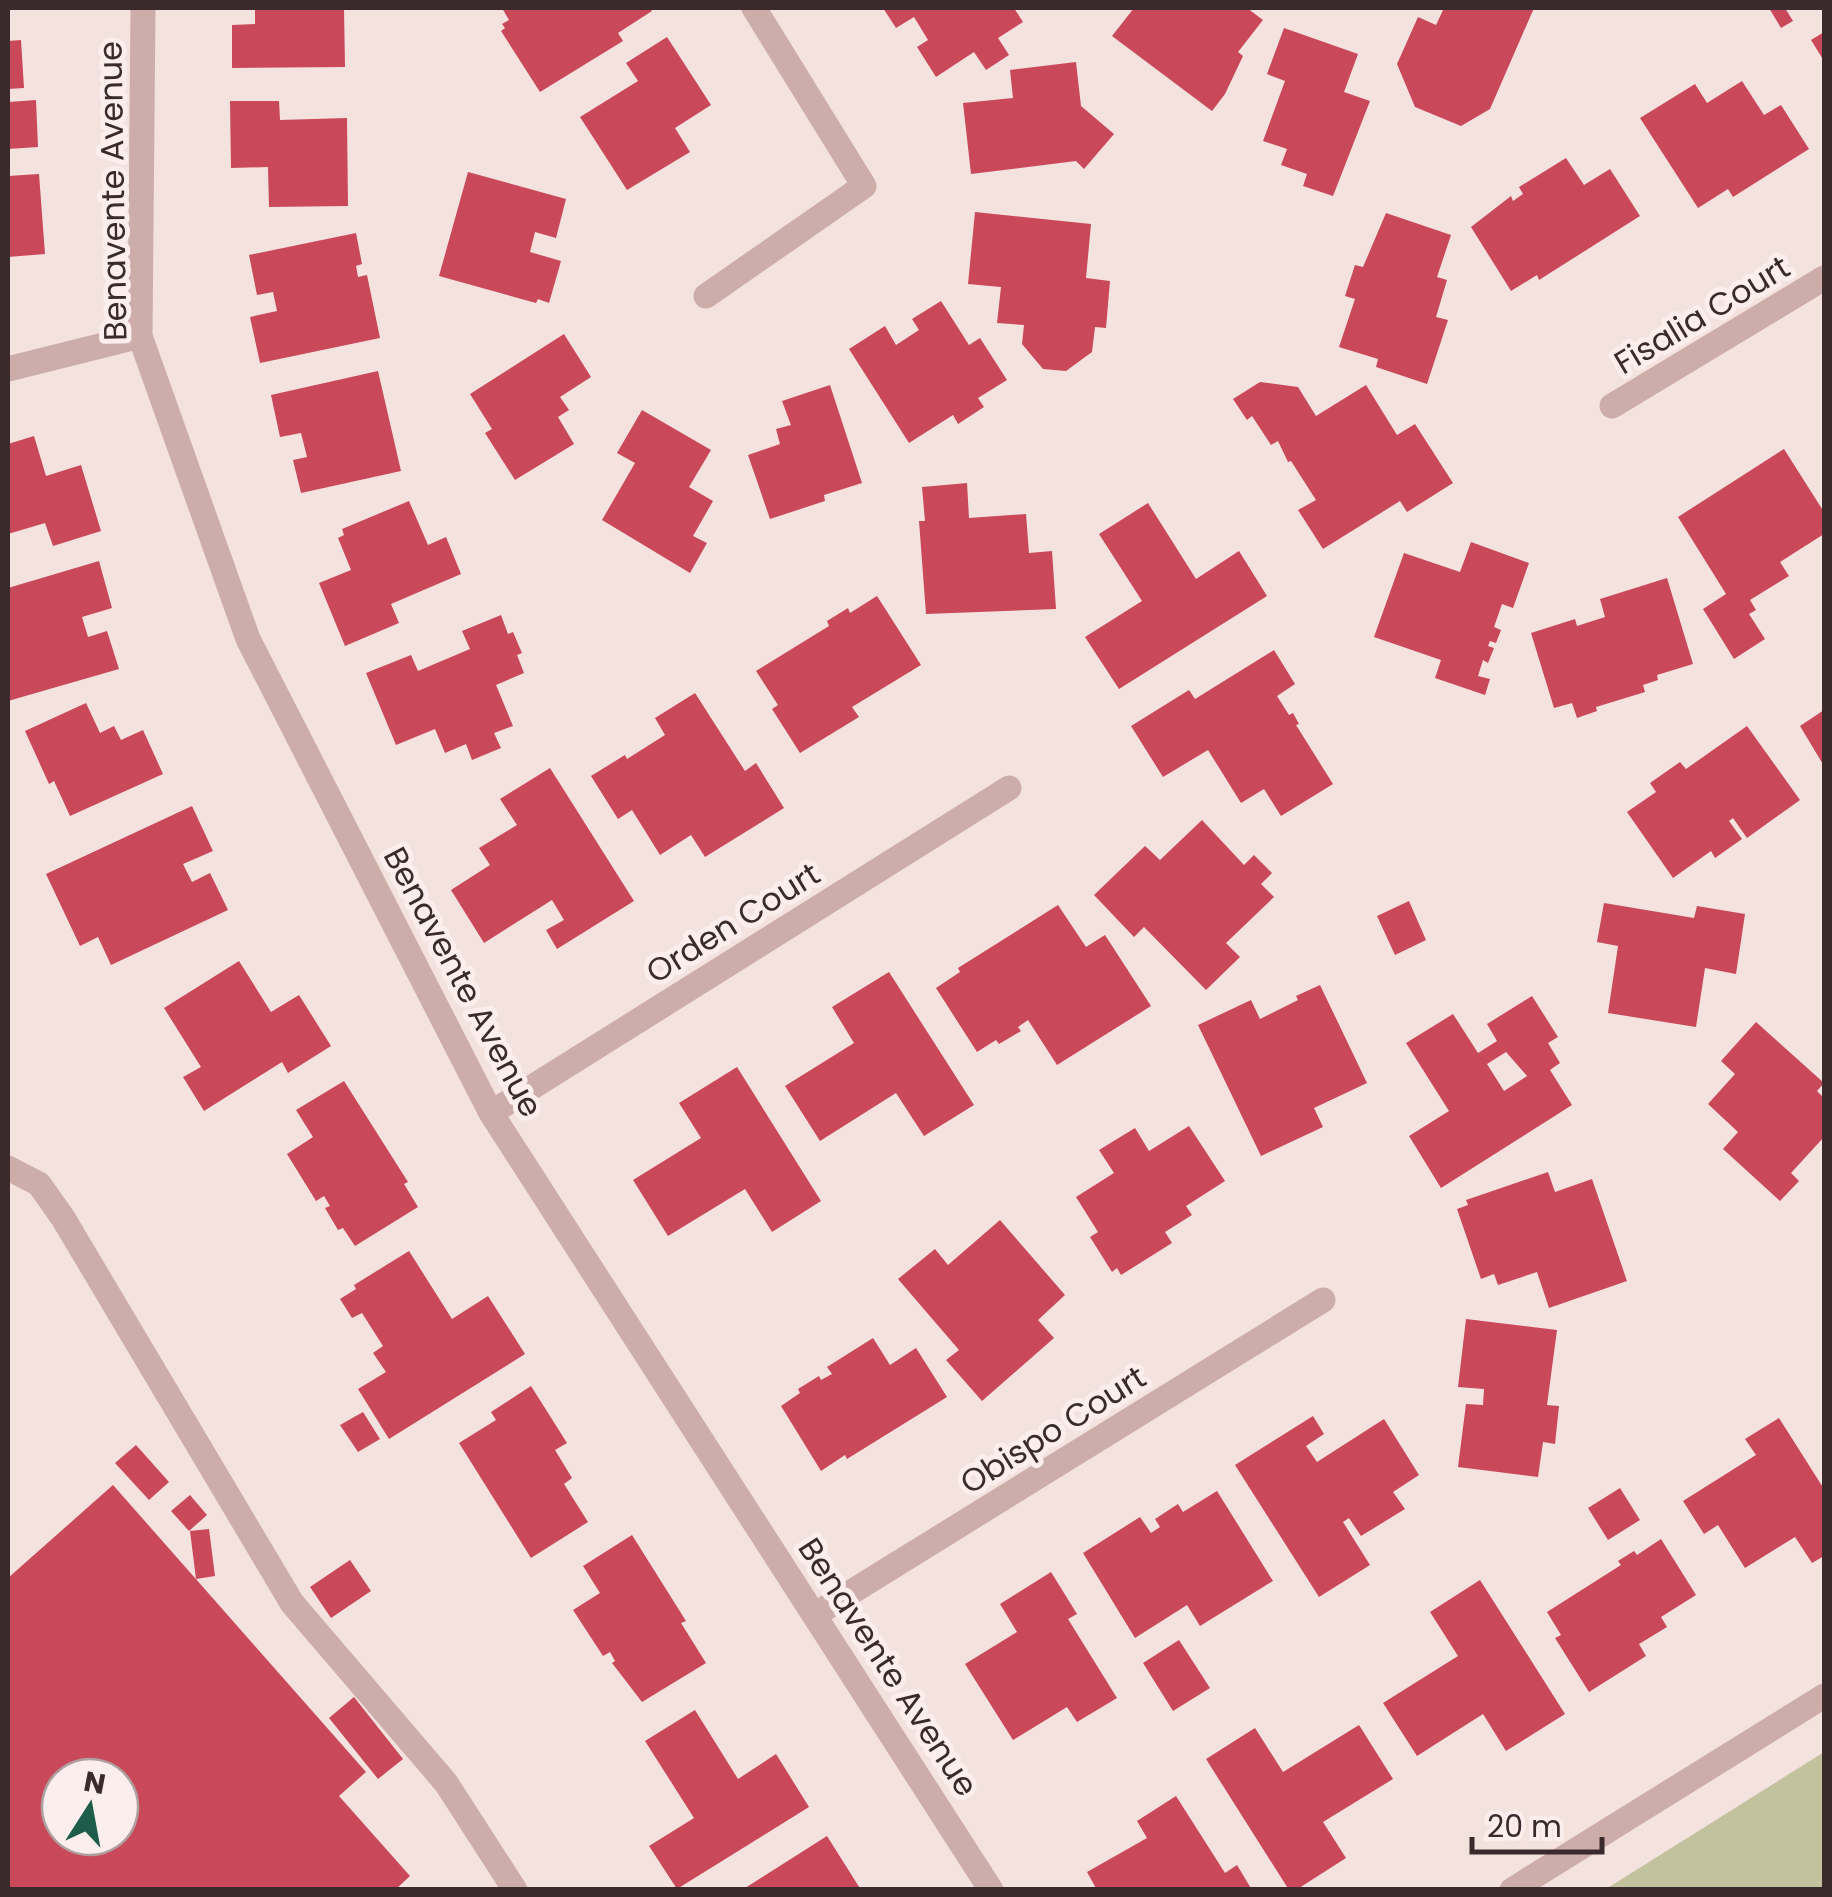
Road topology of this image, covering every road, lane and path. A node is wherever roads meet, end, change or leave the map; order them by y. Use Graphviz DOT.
graph roads {
  1 [pos="143,8"];
  2 [pos="754,8"];
  3 [pos="1824,278"];
  4 [pos="706,296"];
  5 [pos="140,336"];
  6 [pos="8,370"];
  7 [pos="1612,406"];
  8 [pos="1009,788"];
  9 [pos="491,1113"];
  10 [pos="8,1168"];
  11 [pos="1323,1300"];
  12 [pos="816,1614"];
  13 [pos="1824,1696"];
  14 [pos="515,1890"];
  15 [pos="992,1890"];
  16 [pos="1512,1890"];
  1 -- 5 [label="street, Benavente Avenue"];
  2 -- 4 [label="street"];
  3 -- 7 [label="street, Fisalia Court"];
  5 -- 6 [label="street"];
  5 -- 9 [label="street, Benavente Avenue"];
  8 -- 9 [label="street, Orden Court"];
  9 -- 12 [label="street, Benavente Avenue"];
  10 -- 14 [label="street"];
  11 -- 12 [label="street, Obispo Court"];
  12 -- 15 [label="street, Benavente Avenue"];
  13 -- 16 [label="street"];
}
